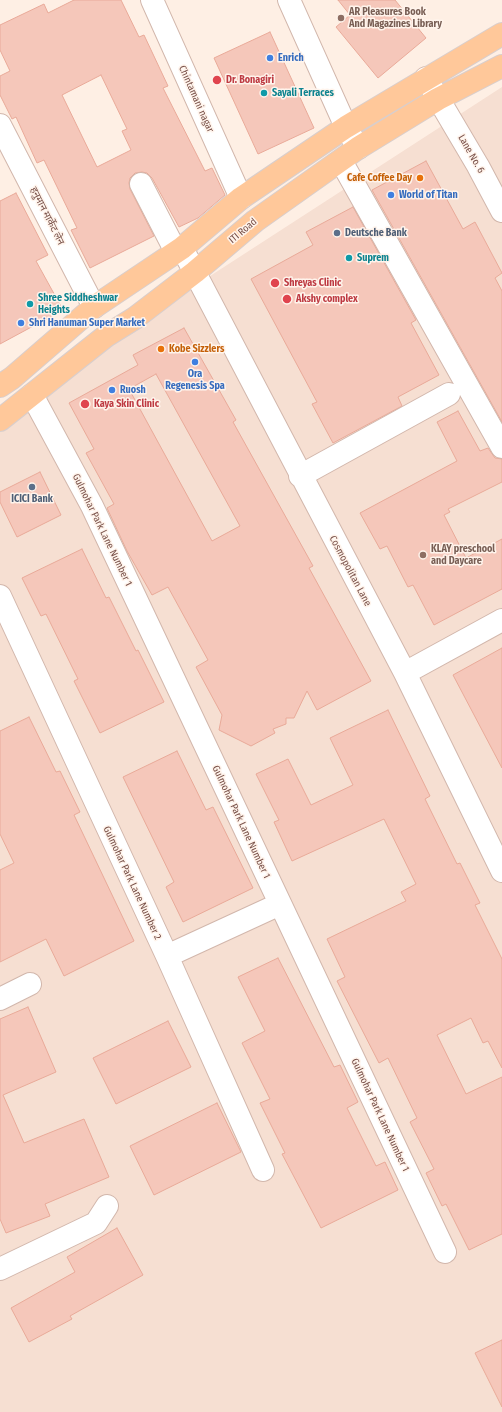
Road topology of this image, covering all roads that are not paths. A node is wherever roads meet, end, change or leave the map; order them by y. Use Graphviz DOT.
graph roads {
  1 [pos="152,0"];
  2 [pos="289,0"];
  3 [pos="502,34"];
  4 [pos="502,66"];
  5 [pos="426,78"];
  6 [pos="438,99"];
  7 [pos="0,125"];
  8 [pos="346,127"];
  9 [pos="349,154"];
  10 [pos="141,184"];
  11 [pos="241,198"];
  12 [pos="502,211"];
  13 [pos="179,250"];
  14 [pos="195,272"];
  15 [pos="94,307"];
  16 [pos="0,386"];
  17 [pos="449,394"];
  18 [pos="32,395"];
  19 [pos="0,420"];
  20 [pos="502,447"];
  21 [pos="300,476"];
  22 [pos="0,596"];
  23 [pos="502,620"];
  24 [pos="405,673"];
  25 [pos="499,859"];
  26 [pos="280,904"];
  27 [pos="166,956"];
  28 [pos="30,984"];
  29 [pos="0,999"];
  30 [pos="263,1170"];
  31 [pos="107,1206"];
  32 [pos="445,1252"];
  33 [pos="0,1269"];
  1 -- 11 [label="street, Chintamani nagar"];
  2 -- 8 [label="street"];
  3 -- 5 [label="main road"];
  4 -- 6 [label="main road, ITI Road"];
  5 -- 6 [label="street, Lane No. 6"];
  5 -- 8 [label="main road"];
  6 -- 9 [label="main road, ITI Road"];
  6 -- 12 [label="street, Lane No. 6"];
  7 -- 15 [label="street, हनुमान मार्केट लेन"];
  8 -- 9 [label="street"];
  8 -- 11 [label="main road"];
  9 -- 14 [label="main road, ITI Road"];
  9 -- 20 [label="street"];
  10 -- 13 [label="street, Cosmopolitan Lane"];
  11 -- 13 [label="main road"];
  13 -- 14 [label="street, Cosmopolitan Lane"];
  13 -- 15 [label="main road"];
  14 -- 18 [label="main road, ITI Road"];
  14 -- 21 [label="street, Cosmopolitan Lane"];
  15 -- 16 [label="main road"];
  17 -- 21 [label="street"];
  18 -- 19 [label="main road, ITI Road"];
  18 -- 26 [label="street, Gulmohar Park Lane Number 1"];
  21 -- 24 [label="street, Cosmopolitan Lane"];
  22 -- 27 [label="street, Gulmohar Park Lane Number 2"];
  23 -- 24 [label="street"];
  24 -- 25 [label="street, Cosmopolitan Lane"];
  26 -- 27 [label="street"];
  26 -- 32 [label="street, Gulmohar Park Lane Number 1"];
  27 -- 30 [label="street, Gulmohar Park Lane Number 2"];
  28 -- 29 [label="street"];
  31 -- 33 [label="street"];
}
